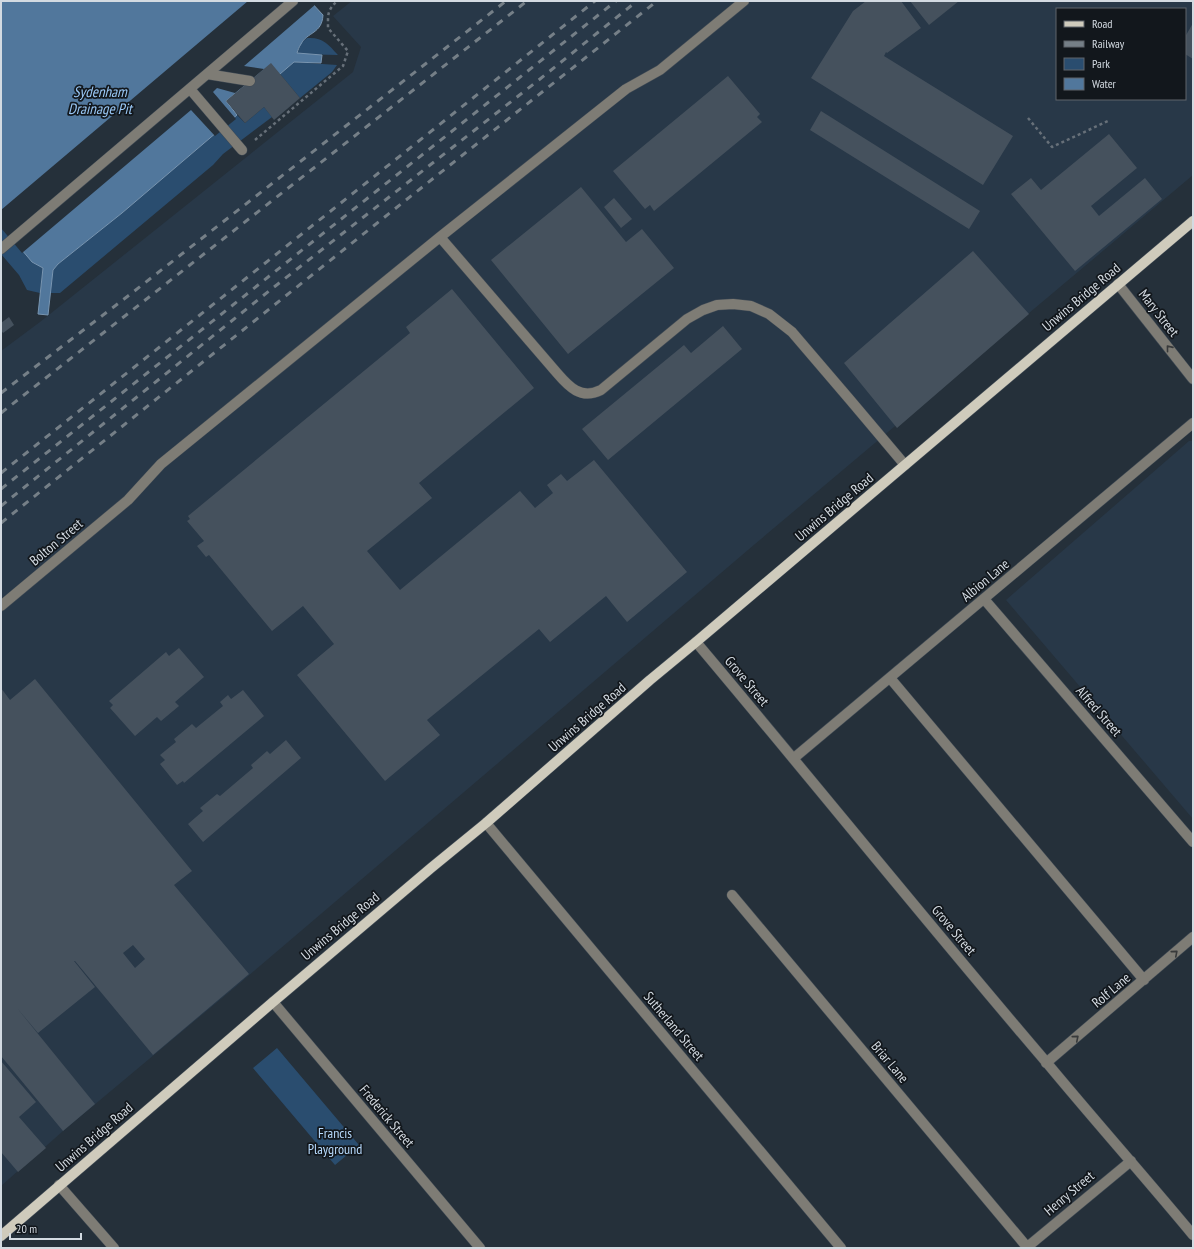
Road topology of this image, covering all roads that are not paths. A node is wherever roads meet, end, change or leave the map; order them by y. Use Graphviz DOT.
graph roads {
  1 [pos="293,1"];
  2 [pos="744,1"];
  3 [pos="207,74"];
  4 [pos="250,81"];
  5 [pos="190,89"];
  6 [pos="242,150"];
  7 [pos="1193,220"];
  8 [pos="440,237"];
  9 [pos="1,248"];
  10 [pos="1118,284"];
  11 [pos="1193,379"];
  12 [pos="1193,423"];
  13 [pos="904,465"];
  14 [pos="984,599"];
  15 [pos="1,606"];
  16 [pos="696,642"];
  17 [pos="890,678"];
  18 [pos="794,758"];
  19 [pos="486,823"];
  20 [pos="1193,842"];
  21 [pos="732,895"];
  22 [pos="1193,937"];
  23 [pos="1144,980"];
  24 [pos="272,1002"];
  25 [pos="1046,1063"];
  26 [pos="1131,1160"];
  27 [pos="59,1185"];
  28 [pos="1193,1235"];
  29 [pos="1,1236"];
  30 [pos="1027,1247"];
  31 [pos="114,1248"];
  32 [pos="480,1248"];
  33 [pos="841,1248"];
  1 -- 3 [label="street"];
  2 -- 8 [label="street, Bolton Street"];
  3 -- 4 [label="street"];
  3 -- 5 [label="street"];
  5 -- 6 [label="street"];
  5 -- 9 [label="street"];
  7 -- 10 [label="main road, Unwins Bridge Road"];
  8 -- 13 [label="street"];
  8 -- 15 [label="street, Bolton Street"];
  11 -- 10 [label="street, Mary Street, one-way"];
  10 -- 13 [label="main road, Unwins Bridge Road"];
  12 -- 14 [label="street, Albion Lane"];
  13 -- 16 [label="main road, Unwins Bridge Road"];
  14 -- 17 [label="street, Albion Lane"];
  14 -- 20 [label="street, Alfred Street"];
  16 -- 18 [label="street, Grove Street"];
  16 -- 19 [label="main road, Unwins Bridge Road"];
  17 -- 18 [label="street, Albion Lane"];
  17 -- 23 [label="street"];
  18 -- 25 [label="street, Grove Street"];
  19 -- 24 [label="main road, Unwins Bridge Road"];
  19 -- 33 [label="street, Sutherland Street"];
  21 -- 30 [label="street, Briar Lane"];
  23 -- 22 [label="street, Rolf Lane, one-way"];
  25 -- 23 [label="street, Rolf Lane, one-way"];
  24 -- 27 [label="main road, Unwins Bridge Road"];
  24 -- 32 [label="street, Frederick Street"];
  25 -- 26 [label="street, Grove Street"];
  26 -- 28 [label="street, Grove Street"];
  26 -- 30 [label="street, Henry Street"];
  27 -- 29 [label="main road, Unwins Bridge Road"];
  27 -- 31 [label="street"];
}
